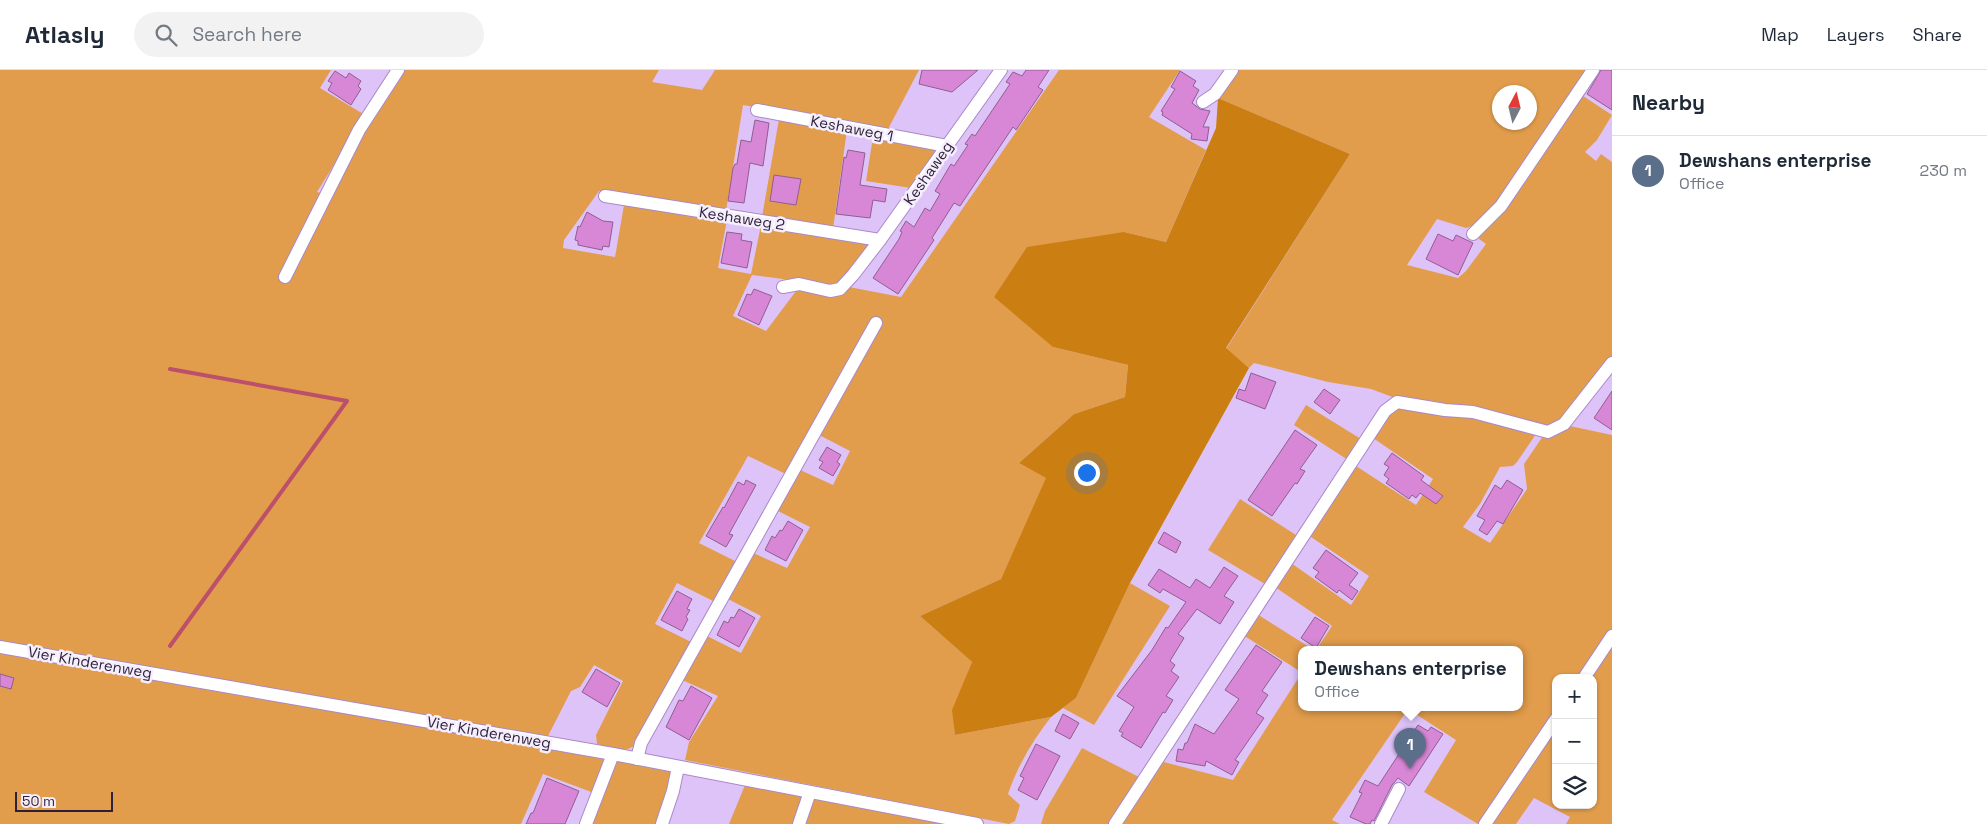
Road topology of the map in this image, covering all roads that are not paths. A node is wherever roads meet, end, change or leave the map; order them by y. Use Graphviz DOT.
graph roads {
  1 [pos="398,70"];
  2 [pos="1001,70"];
  3 [pos="1232,70"];
  4 [pos="1593,70"];
  5 [pos="1203,102"];
  6 [pos="757,110"];
  7 [pos="947,146"];
  8 [pos="604,196"];
  9 [pos="1473,234"];
  10 [pos="880,240"];
  11 [pos="285,277"];
  12 [pos="783,287"];
  13 [pos="876,323"];
  14 [pos="1612,363"];
  15 [pos="1612,636"];
  16 [pos="0,646"];
  17 [pos="1587,674"];
  18 [pos="1552,725"];
  19 [pos="613,754"];
  20 [pos="637,759"];
  21 [pos="678,767"];
  22 [pos="1399,789"];
  23 [pos="810,792"];
  24 [pos="586,824"];
  25 [pos="662,824"];
  26 [pos="799,824"];
  27 [pos="976,824"];
  28 [pos="1115,824"];
  29 [pos="1381,824"];
  30 [pos="1485,824"];
  1 -- 11 [label="street"];
  2 -- 7 [label="street, Keshaweg"];
  3 -- 5 [label="street"];
  4 -- 9 [label="street"];
  6 -- 7 [label="street, Keshaweg 1"];
  7 -- 10 [label="street, Keshaweg"];
  8 -- 10 [label="street, Keshaweg 2"];
  10 -- 12 [label="street, Keshaweg"];
  13 -- 20 [label="street"];
  14 -- 28 [label="street"];
  15 -- 17 [label="street"];
  16 -- 19 [label="street, Vier Kinderenweg"];
  18 -- 30 [label="street"];
  19 -- 20 [label="street, Vier Kinderenweg"];
  19 -- 24 [label="street"];
  20 -- 21 [label="street, Vier Kinderenweg"];
  21 -- 23 [label="street, Vier Kinderenweg"];
  21 -- 25 [label="street"];
  22 -- 29 [label="street"];
  23 -- 26 [label="street"];
  23 -- 27 [label="street, Vier Kinderenweg"];
}
